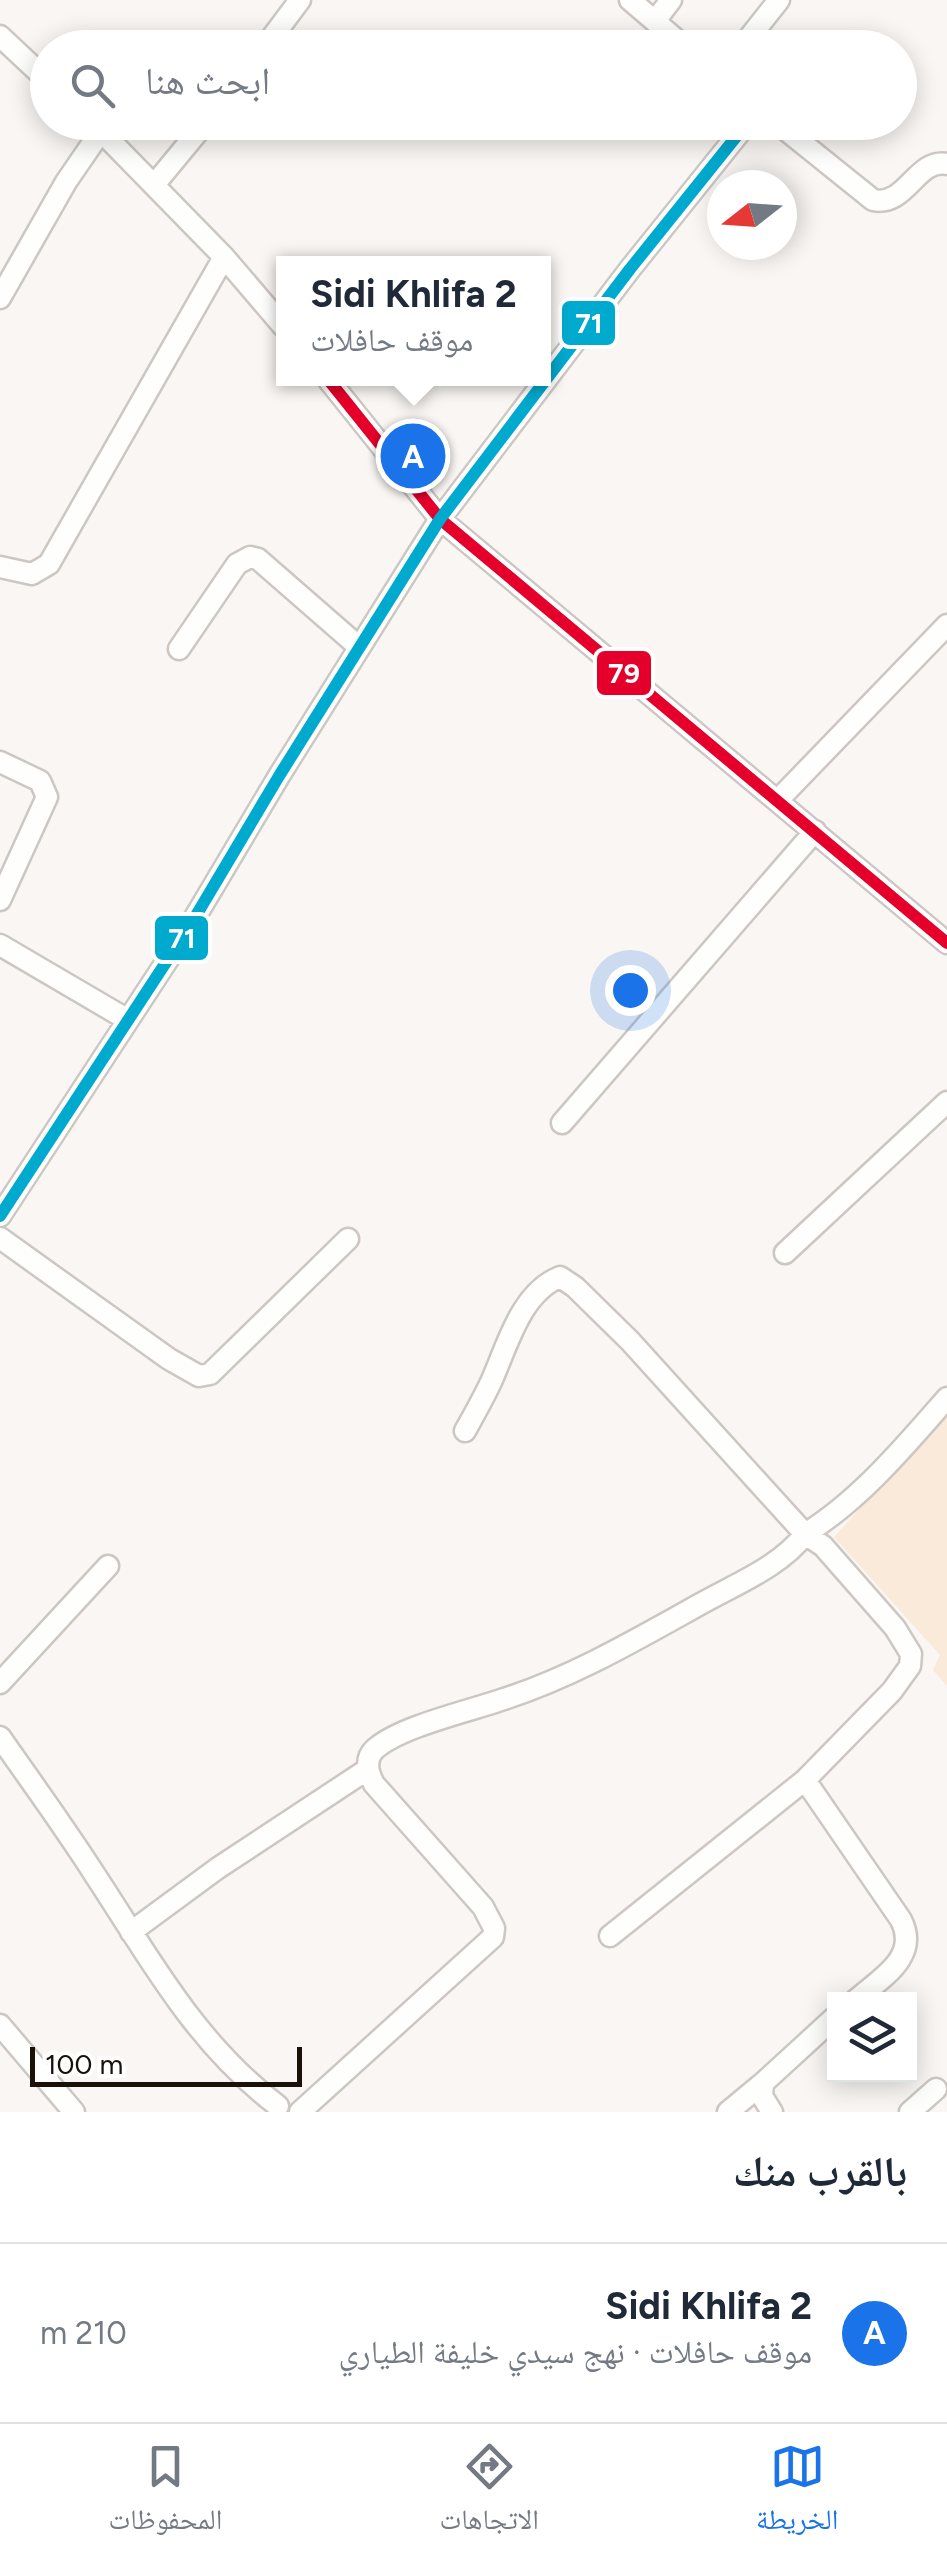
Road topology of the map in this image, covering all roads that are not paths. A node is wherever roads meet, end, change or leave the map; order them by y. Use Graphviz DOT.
graph roads {
  1 [pos="300,0"];
  2 [pos="630,0"];
  3 [pos="671,0"];
  4 [pos="779,0"];
  5 [pos="656,22"];
  6 [pos="278,30"];
  7 [pos="665,30"];
  8 [pos="756,30"];
  9 [pos="0,36"];
  10 [pos="30,64"];
  11 [pos="89,140"];
  12 [pos="109,140"];
  13 [pos="191,140"];
  14 [pos="734,140"];
  15 [pos="798,140"];
  16 [pos="947,164"];
  17 [pos="154,185"];
  18 [pos="224,257"];
  19 [pos="0,298"];
  20 [pos="276,318"];
  21 [pos="551,373"];
  22 [pos="333,386"];
  23 [pos="541,386"];
  24 [pos="440,518"];
  25 [pos="0,567"];
  26 [pos="947,624"];
  27 [pos="359,648"];
  28 [pos="178,649"];
  29 [pos="0,762"];
  30 [pos="778,800"];
  31 [pos="815,831"];
  32 [pos="0,900"];
  33 [pos="947,943"];
  34 [pos="0,945"];
  35 [pos="128,1020"];
  36 [pos="947,1102"];
  37 [pos="562,1123"];
  38 [pos="0,1216"];
  39 [pos="0,1238"];
  40 [pos="348,1239"];
  41 [pos="784,1254"];
  42 [pos="947,1398"];
  43 [pos="465,1432"];
  44 [pos="805,1534"];
  45 [pos="108,1566"];
  46 [pos="0,1684"];
  47 [pos="0,1737"];
  48 [pos="368,1769"];
  49 [pos="805,1780"];
  50 [pos="131,1932"];
  51 [pos="610,1936"];
  52 [pos="865,1992"];
  53 [pos="827,2024"];
  54 [pos="0,2025"];
  55 [pos="763,2083"];
  56 [pos="936,2088"];
  57 [pos="284,2111"];
  58 [pos="74,2112"];
  59 [pos="728,2112"];
  60 [pos="772,2112"];
  61 [pos="910,2112"];
  1 -- 6 [label="street"];
  2 -- 5 [label="street"];
  3 -- 5 [label="street"];
  4 -- 8 [label="street"];
  5 -- 7 [label="street"];
  9 -- 10 [label="street"];
  11 -- 19 [label="street"];
  12 -- 17 [label="street"];
  13 -- 17 [label="street"];
  14 -- 21 [label="street"];
  15 -- 16 [label="street"];
  17 -- 18 [label="street"];
  18 -- 20 [label="street"];
  18 -- 25 [label="street"];
  22 -- 24 [label="street"];
  23 -- 24 [label="street"];
  24 -- 27 [label="street"];
  24 -- 30 [label="street"];
  26 -- 30 [label="street"];
  27 -- 28 [label="street"];
  27 -- 35 [label="street"];
  29 -- 32 [label="street"];
  30 -- 31 [label="street"];
  31 -- 33 [label="street"];
  31 -- 37 [label="street"];
  34 -- 35 [label="street"];
  35 -- 38 [label="street"];
  36 -- 41 [label="street"];
  39 -- 40 [label="street"];
  42 -- 44 [label="street"];
  43 -- 44 [label="street"];
  44 -- 48 [label="street"];
  44 -- 49 [label="street"];
  45 -- 46 [label="street"];
  47 -- 50 [label="street"];
  48 -- 50 [label="street"];
  48 -- 57 [label="street"];
  49 -- 51 [label="street"];
  49 -- 52 [label="street"];
  50 -- 57 [label="street"];
  53 -- 55 [label="street"];
  54 -- 58 [label="street"];
  55 -- 59 [label="street"];
  55 -- 60 [label="street"];
  56 -- 61 [label="street"];
}
